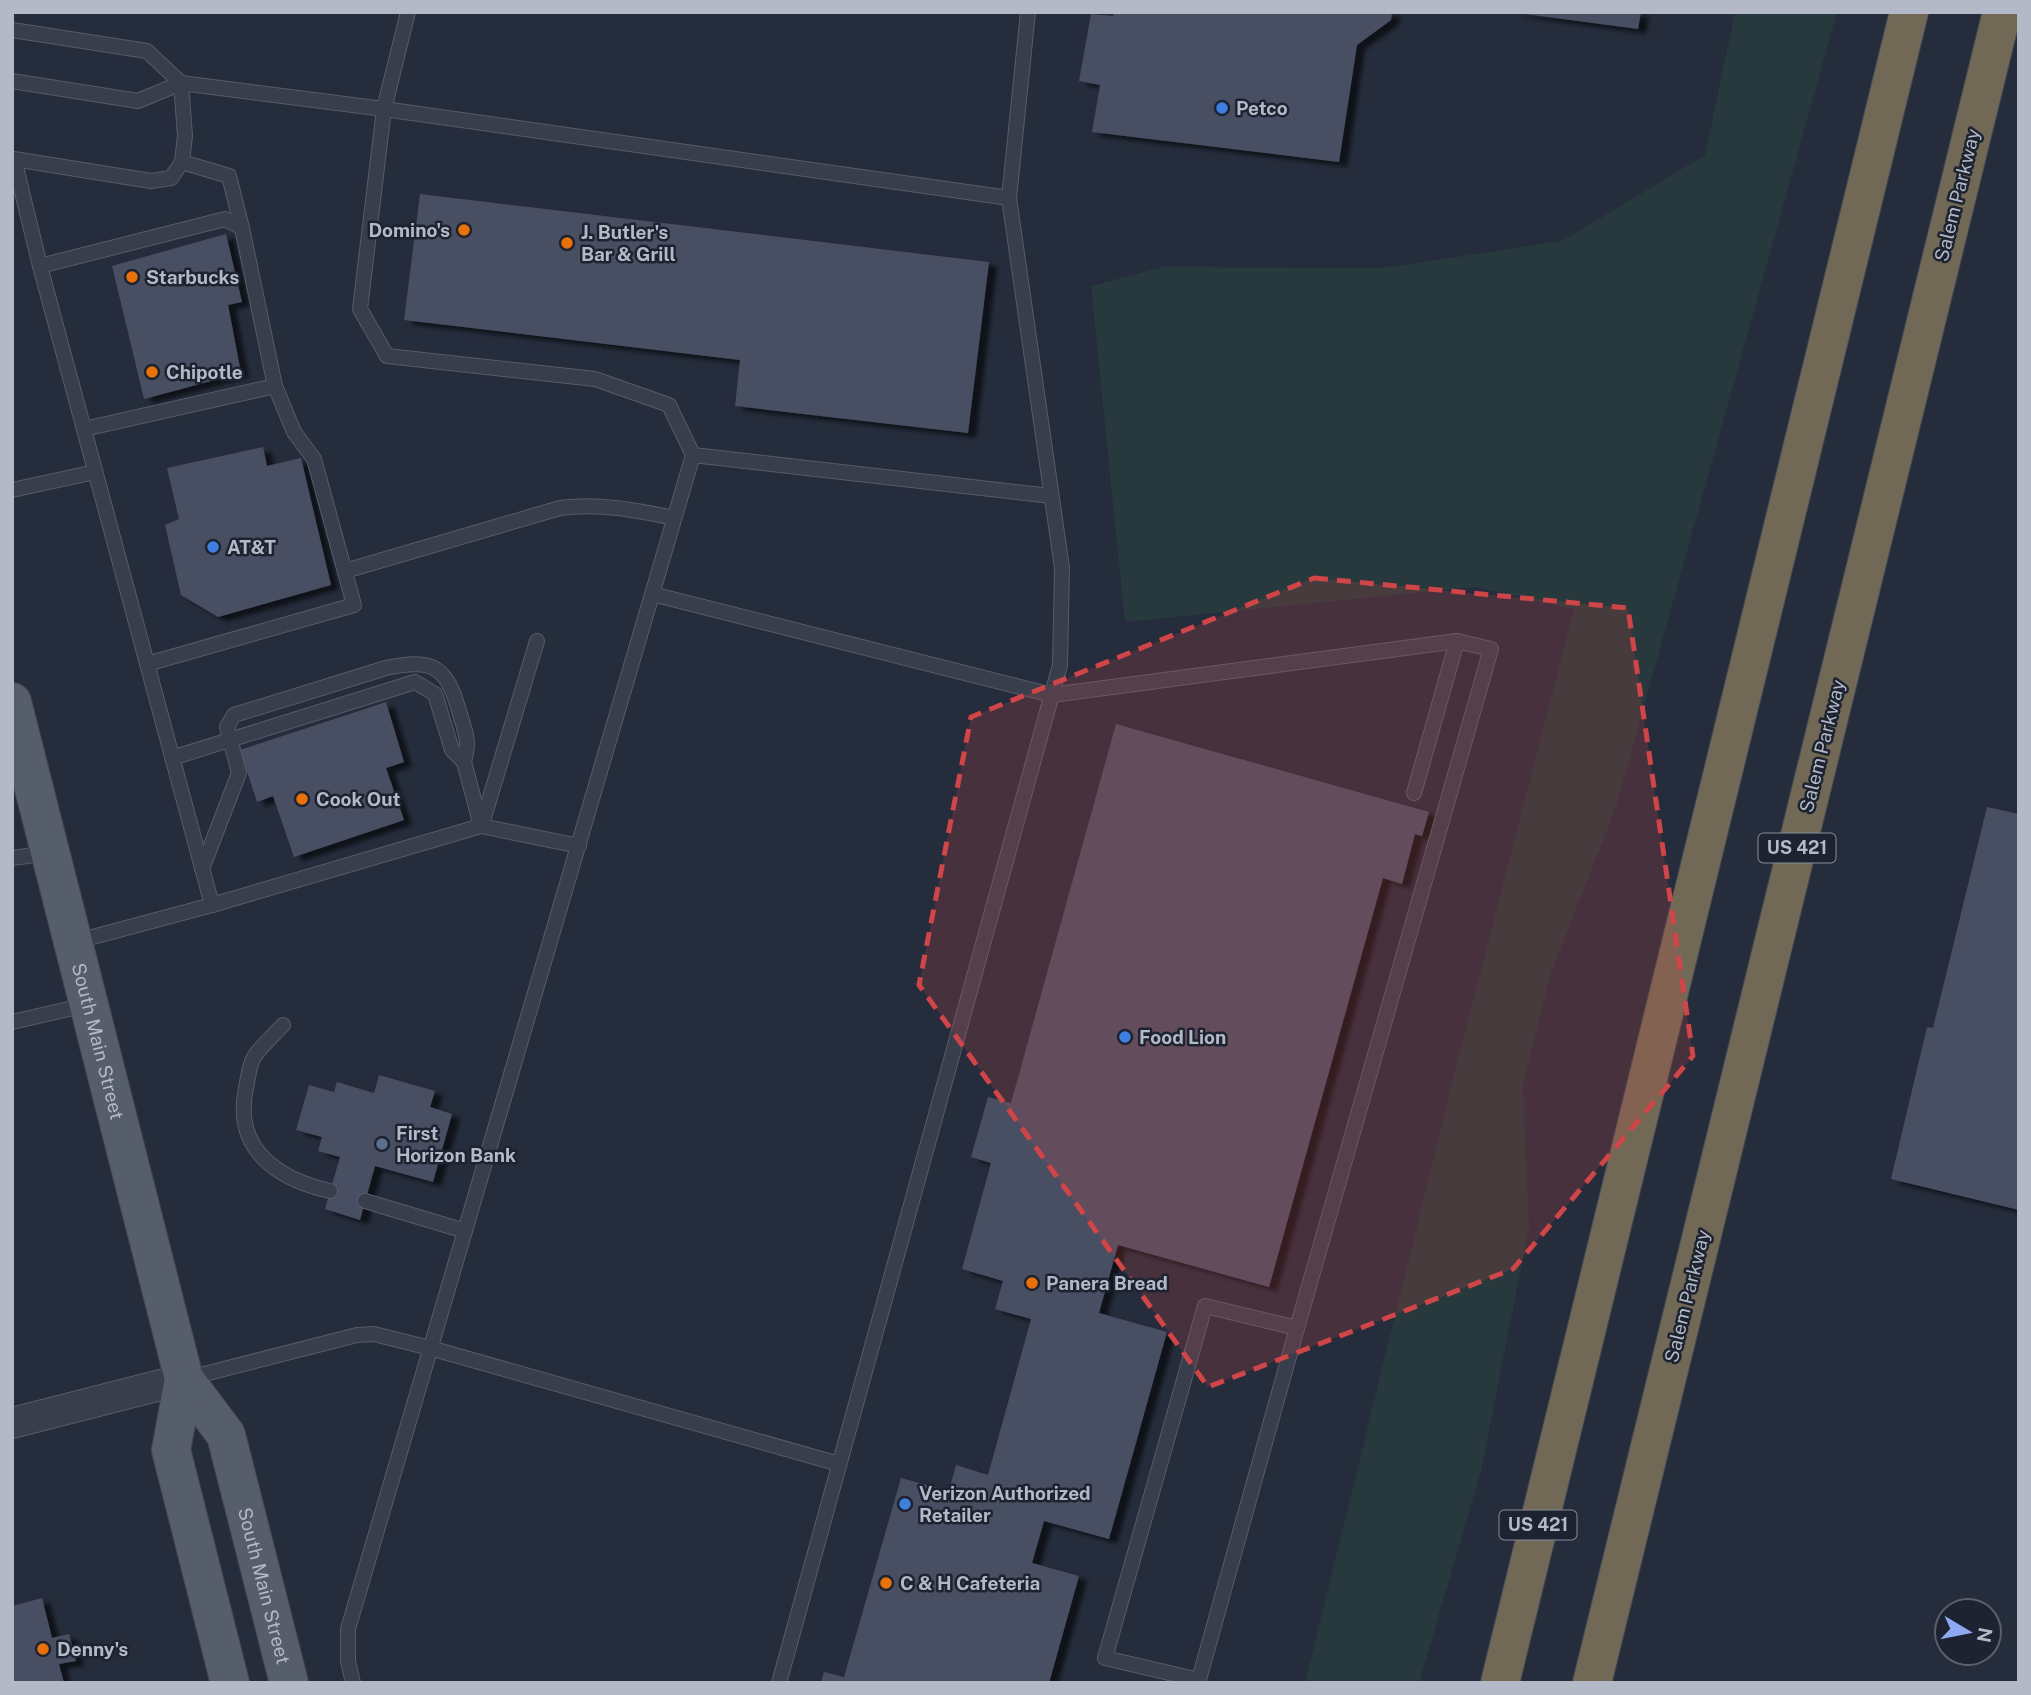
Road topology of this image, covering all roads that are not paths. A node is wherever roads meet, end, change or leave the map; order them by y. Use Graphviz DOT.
graph roads {
  1 [pos="408,12"];
  2 [pos="1028,12"];
  3 [pos="1909,12"];
  4 [pos="2002,12"];
  5 [pos="12,30"];
  6 [pos="12,81"];
  7 [pos="181,83"];
  8 [pos="384,109"];
  9 [pos="182,162"];
  10 [pos="1009,198"];
  11 [pos="242,228"];
  12 [pos="40,266"];
  13 [pos="275,386"];
  14 [pos="84,429"];
  15 [pos="693,455"];
  16 [pos="95,472"];
  17 [pos="12,490"];
  18 [pos="1051,496"];
  19 [pos="674,518"];
  20 [pos="345,572"];
  21 [pos="652,594"];
  22 [pos="537,640"];
  23 [pos="1457,641"];
  24 [pos="147,664"];
  25 [pos="1052,695"];
  26 [pos="12,702"];
  27 [pos="230,740"];
  28 [pos="172,758"];
  29 [pos="464,762"];
  30 [pos="1414,793"];
  31 [pos="481,825"];
  32 [pos="579,846"];
  33 [pos="50,853"];
  34 [pos="12,858"];
  35 [pos="202,869"];
  36 [pos="212,905"];
  37 [pos="73,943"];
  38 [pos="90,1004"];
  39 [pos="12,1022"];
  40 [pos="283,1025"];
  41 [pos="330,1191"];
  42 [pos="365,1201"];
  43 [pos="465,1231"];
  44 [pos="1297,1328"];
  45 [pos="430,1348"];
  46 [pos="1577,1367"];
  47 [pos="184,1379"];
  48 [pos="12,1423"];
  49 [pos="839,1464"];
  50 [pos="1198,1681"];
  51 [pos="230,1683"];
  52 [pos="289,1683"];
  53 [pos="353,1683"];
  54 [pos="779,1683"];
  55 [pos="1475,1683"];
  56 [pos="1500,1683"];
  57 [pos="1592,1683"];
  1 -- 8 [label="lane"];
  2 -- 10 [label="lane"];
  3 -- 46 [label="highway, US 421"];
  4 -- 57 [label="highway, Salem Parkway / US 421"];
  5 -- 7 [label="lane"];
  6 -- 7 [label="lane"];
  7 -- 8 [label="lane"];
  7 -- 9 [label="lane"];
  8 -- 10 [label="lane"];
  8 -- 15 [label="lane"];
  9 -- 11 [label="lane"];
  9 -- 12 [label="lane"];
  10 -- 18 [label="lane"];
  11 -- 12 [label="lane"];
  11 -- 13 [label="lane"];
  12 -- 14 [label="lane"];
  13 -- 14 [label="lane"];
  13 -- 20 [label="lane"];
  14 -- 16 [label="lane"];
  15 -- 18 [label="lane"];
  15 -- 19 [label="lane"];
  16 -- 17 [label="lane"];
  16 -- 24 [label="lane"];
  18 -- 25 [label="lane"];
  19 -- 20 [label="lane"];
  19 -- 21 [label="lane"];
  20 -- 24 [label="lane"];
  21 -- 25 [label="lane"];
  21 -- 32 [label="lane"];
  22 -- 31 [label="lane"];
  23 -- 25 [label="lane"];
  23 -- 30 [label="lane"];
  23 -- 44 [label="lane"];
  24 -- 28 [label="lane"];
  25 -- 49 [label="lane"];
  26 -- 33 [label="main road, South Main Street"];
  27 -- 28 [label="lane"];
  27 -- 29 [label="lane"];
  27 -- 29 [label="lane"];
  27 -- 35 [label="lane"];
  28 -- 35 [label="lane"];
  29 -- 31 [label="lane"];
  31 -- 32 [label="lane"];
  31 -- 36 [label="lane"];
  32 -- 43 [label="lane"];
  33 -- 34 [label="lane"];
  33 -- 37 [label="main road, South Main Street"];
  35 -- 36 [label="lane"];
  36 -- 37 [label="lane"];
  37 -- 38 [label="main road, South Main Street"];
  38 -- 39 [label="lane"];
  38 -- 47 [label="main road, South Main Street"];
  40 -- 41 [label="lane"];
  42 -- 43 [label="lane"];
  43 -- 45 [label="lane"];
  44 -- 50 [label="lane"];
  44 -- 50 [label="lane"];
  45 -- 47 [label="lane"];
  45 -- 49 [label="lane"];
  45 -- 53 [label="lane"];
  46 -- 55 [label="highway"];
  46 -- 56 [label="highway, US 421"];
  47 -- 48 [label="street"];
  47 -- 51 [label="main road, South Main Street"];
  47 -- 52 [label="main road, South Main Street"];
  49 -- 54 [label="lane"];
}
